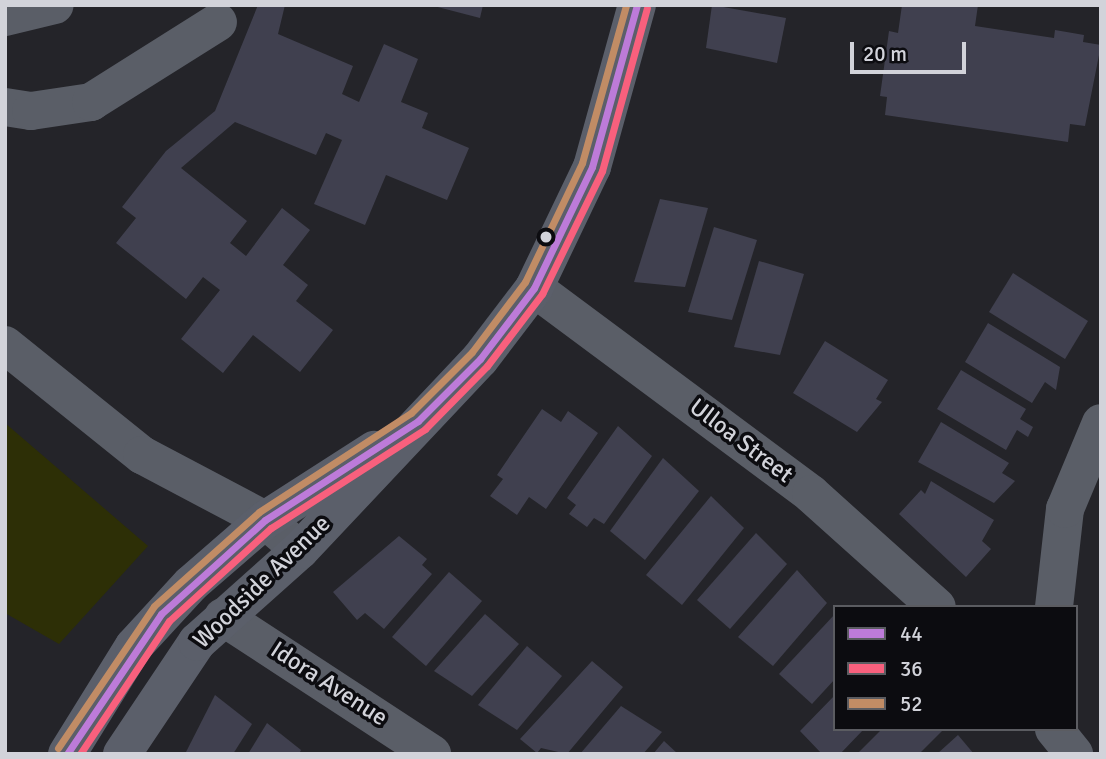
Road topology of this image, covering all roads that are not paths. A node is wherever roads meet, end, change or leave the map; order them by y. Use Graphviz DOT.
graph roads {
  1 [pos="54,5"];
  2 [pos="638,5"];
  3 [pos="5,17"];
  4 [pos="218,22"];
  5 [pos="5,107"];
  6 [pos="534,288"];
  7 [pos="6,345"];
  8 [pos="418,421"];
  9 [pos="1101,424"];
  10 [pos="265,520"];
  11 [pos="300,550"];
  12 [pos="935,605"];
  13 [pos="1054,605"];
  14 [pos="223,617"];
  15 [pos="1056,731"];
  16 [pos="1076,731"];
  17 [pos="67,754"];
  18 [pos="122,754"];
  19 [pos="432,754"];
  20 [pos="1074,754"];
  21 [pos="1084,754"];
  1 -- 3 [label="street"];
  2 -- 6 [label="main road, Woodside Avenue"];
  4 -- 5 [label="street"];
  6 -- 8 [label="main road, Woodside Avenue"];
  6 -- 12 [label="street, Ulloa Street"];
  7 -- 10 [label="street"];
  8 -- 10 [label="main road, Woodside Avenue"];
  8 -- 11 [label="main road, Woodside Avenue"];
  9 -- 13 [label="street"];
  10 -- 11 [label="street"];
  10 -- 17 [label="main road, Woodside Avenue"];
  11 -- 14 [label="main road, Woodside Avenue"];
  14 -- 18 [label="main road, Woodside Avenue"];
  14 -- 19 [label="street, Idora Avenue"];
  15 -- 20 [label="street"];
  16 -- 21 [label="street"];
}
